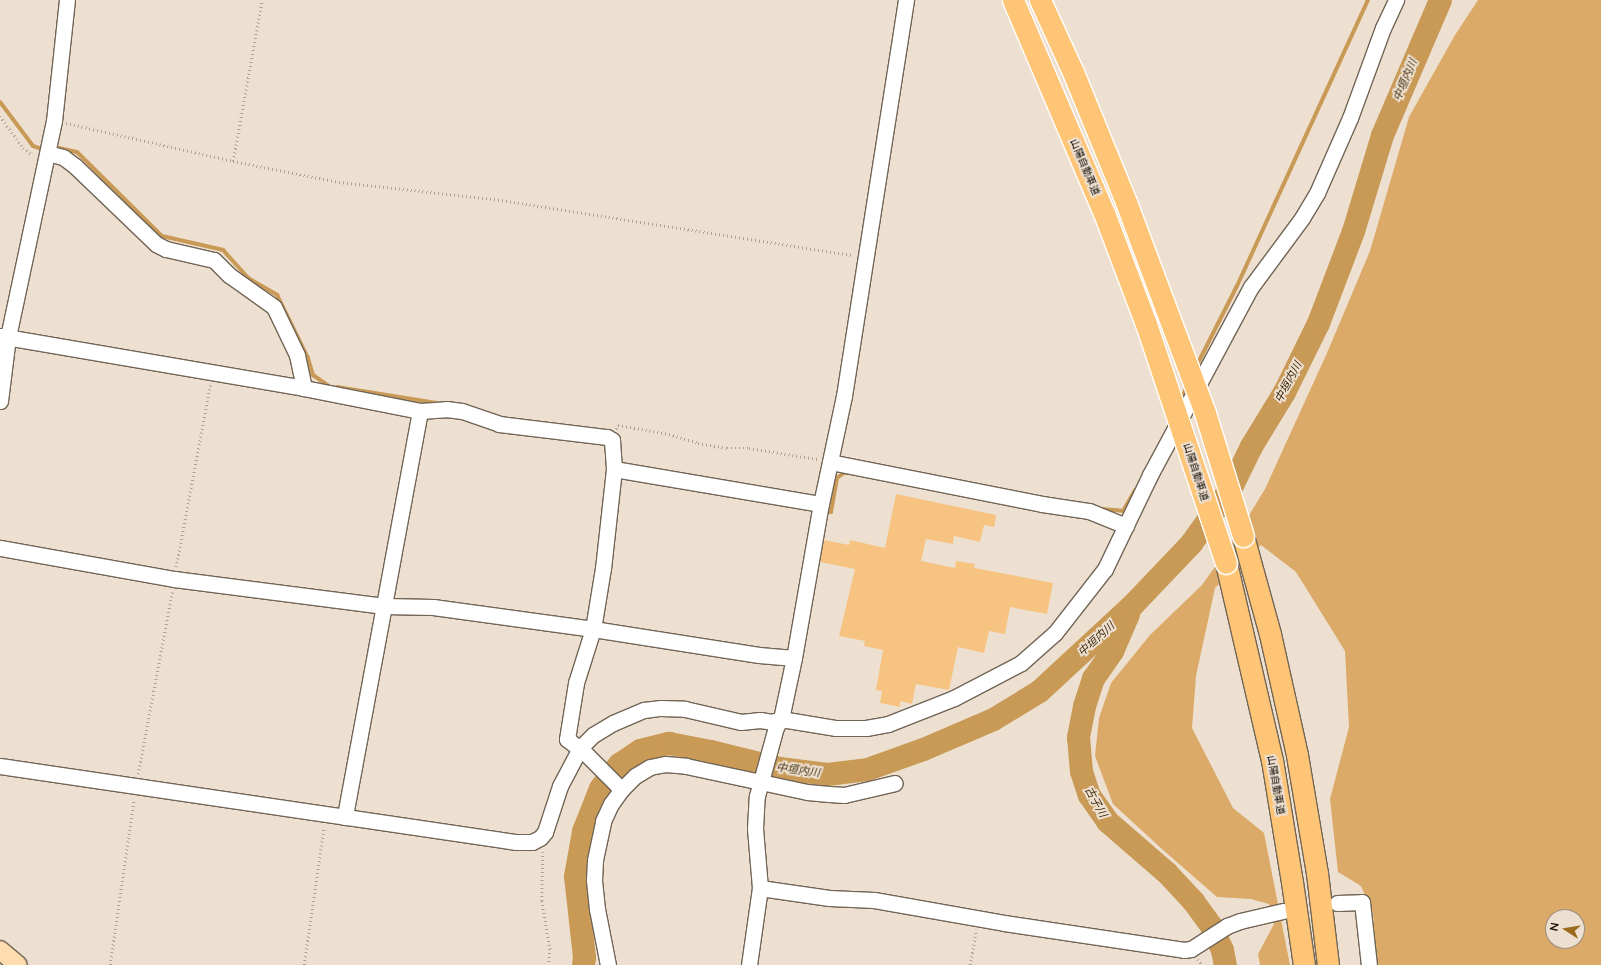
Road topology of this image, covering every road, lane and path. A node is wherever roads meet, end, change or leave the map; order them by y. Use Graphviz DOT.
graph roads {
  1 [pos="67,0"];
  2 [pos="262,0"];
  3 [pos="906,0"];
  4 [pos="1013,0"];
  5 [pos="1040,0"];
  6 [pos="1396,0"];
  7 [pos="0,116"];
  8 [pos="54,120"];
  9 [pos="47,156"];
  10 [pos="233,161"];
  11 [pos="866,257"];
  12 [pos="4,336"];
  13 [pos="212,373"];
  14 [pos="304,388"];
  15 [pos="0,400"];
  16 [pos="420,411"];
  17 [pos="612,440"];
  18 [pos="830,462"];
  19 [pos="614,469"];
  20 [pos="821,504"];
  21 [pos="1126,526"];
  22 [pos="0,548"];
  23 [pos="174,579"];
  24 [pos="384,606"];
  25 [pos="593,629"];
  26 [pos="794,658"];
  27 [pos="778,723"];
  28 [pos="582,751"];
  29 [pos="0,766"];
  30 [pos="761,780"];
  31 [pos="895,783"];
  32 [pos="136,786"];
  33 [pos="620,787"];
  34 [pos="326,814"];
  35 [pos="346,817"];
  36 [pos="540,838"];
  37 [pos="760,888"];
  38 [pos="1337,904"];
  39 [pos="1283,911"];
  40 [pos="978,919"];
  41 [pos="0,950"];
  42 [pos="18,965"];
  43 [pos="110,965"];
  44 [pos="304,965"];
  45 [pos="549,965"];
  46 [pos="608,965"];
  47 [pos="749,965"];
  48 [pos="970,965"];
  49 [pos="1304,965"];
  50 [pos="1328,965"];
  51 [pos="1369,965"];
  1 -- 8 [label="street"];
  2 -- 10 [label="path"];
  3 -- 11 [label="street"];
  4 -- 49 [label="highway, 山陽自動車道, bridge"];
  5 -- 50 [label="highway, bridge"];
  6 -- 21 [label="street"];
  7 -- 9 [label="path"];
  8 -- 9 [label="street"];
  8 -- 10 [label="path"];
  9 -- 12 [label="street"];
  9 -- 14 [label="street"];
  10 -- 11 [label="path"];
  11 -- 18 [label="street"];
  12 -- 13 [label="street"];
  12 -- 15 [label="street"];
  13 -- 14 [label="street"];
  13 -- 23 [label="path"];
  14 -- 16 [label="street"];
  16 -- 17 [label="street"];
  16 -- 24 [label="street"];
  17 -- 18 [label="path"];
  17 -- 19 [label="street"];
  18 -- 20 [label="street"];
  18 -- 21 [label="street"];
  19 -- 20 [label="street"];
  19 -- 25 [label="street"];
  20 -- 26 [label="street"];
  21 -- 27 [label="street"];
  22 -- 23 [label="street"];
  23 -- 24 [label="street"];
  23 -- 32 [label="path"];
  24 -- 25 [label="street"];
  24 -- 35 [label="street"];
  25 -- 26 [label="street"];
  25 -- 28 [label="street"];
  26 -- 27 [label="street"];
  27 -- 28 [label="street"];
  27 -- 30 [label="street"];
  28 -- 33 [label="street"];
  28 -- 36 [label="street"];
  29 -- 32 [label="street"];
  30 -- 31 [label="street"];
  30 -- 33 [label="street"];
  30 -- 37 [label="street"];
  32 -- 34 [label="street"];
  32 -- 43 [label="path"];
  33 -- 46 [label="street"];
  34 -- 35 [label="street"];
  34 -- 44 [label="path"];
  35 -- 36 [label="street"];
  36 -- 45 [label="path"];
  37 -- 40 [label="street"];
  37 -- 47 [label="street"];
  38 -- 51 [label="street"];
  39 -- 40 [label="street"];
  40 -- 48 [label="path"];
  41 -- 42 [label="main road"];
}
